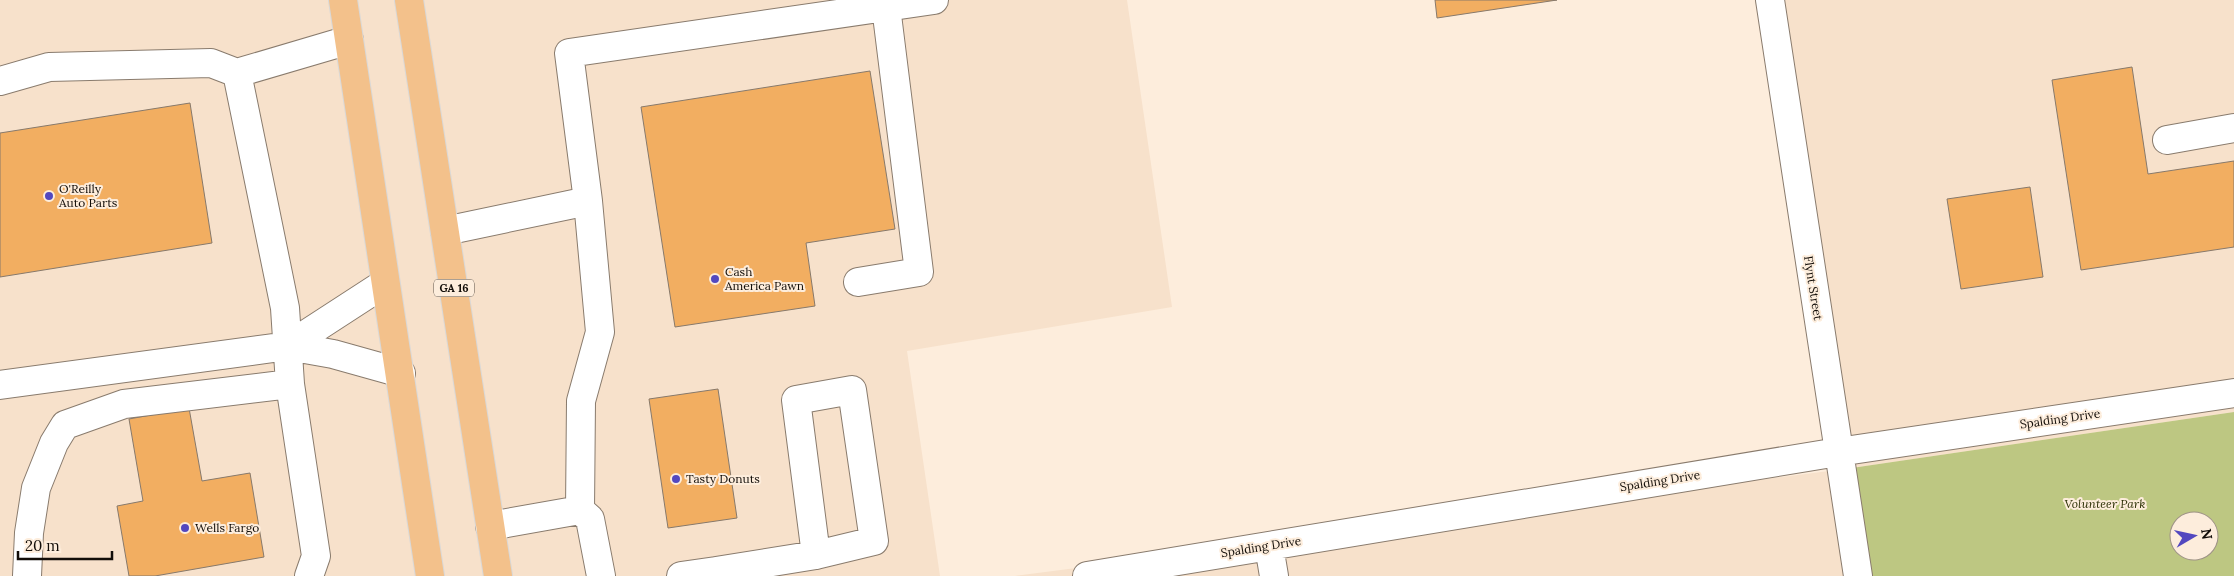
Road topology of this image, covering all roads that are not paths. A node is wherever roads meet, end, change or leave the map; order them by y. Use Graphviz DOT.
graph roads {
  1 [pos="343,0"];
  2 [pos="409,0"];
  3 [pos="934,0"];
  4 [pos="1770,0"];
  5 [pos="886,7"];
  6 [pos="349,40"];
  7 [pos="237,73"];
  8 [pos="0,80"];
  9 [pos="2234,128"];
  10 [pos="2167,140"];
  11 [pos="588,201"];
  12 [pos="445,231"];
  13 [pos="858,282"];
  14 [pos="385,283"];
  15 [pos="288,346"];
  16 [pos="401,373"];
  17 [pos="290,384"];
  18 [pos="0,385"];
  19 [pos="2234,393"];
  20 [pos="1838,452"];
  21 [pos="580,510"];
  22 [pos="490,526"];
  23 [pos="1269,546"];
  24 [pos="816,555"];
  25 [pos="716,574"];
  26 [pos="27,576"];
  27 [pos="309,576"];
  28 [pos="430,576"];
  29 [pos="498,576"];
  30 [pos="602,576"];
  31 [pos="681,576"];
  32 [pos="1088,576"];
  33 [pos="1274,576"];
  34 [pos="1858,576"];
  1 -- 6 [label="main road"];
  2 -- 12 [label="main road, GA 16"];
  3 -- 5 [label="street"];
  4 -- 20 [label="street, Flynt Street"];
  5 -- 11 [label="street"];
  5 -- 13 [label="street"];
  6 -- 7 [label="street"];
  6 -- 14 [label="main road"];
  7 -- 8 [label="street"];
  7 -- 15 [label="street"];
  9 -- 10 [label="street"];
  11 -- 12 [label="street"];
  11 -- 21 [label="street"];
  12 -- 22 [label="main road, GA 16"];
  14 -- 15 [label="street"];
  14 -- 16 [label="main road"];
  15 -- 16 [label="street"];
  15 -- 17 [label="street"];
  15 -- 18 [label="street"];
  16 -- 28 [label="main road"];
  17 -- 26 [label="street"];
  17 -- 27 [label="street"];
  19 -- 20 [label="street, Spalding Drive"];
  20 -- 23 [label="street, Spalding Drive"];
  20 -- 34 [label="street, Flynt Street"];
  21 -- 22 [label="street"];
  21 -- 30 [label="street"];
  22 -- 29 [label="main road, GA 16"];
  23 -- 32 [label="street, Spalding Drive"];
  23 -- 33 [label="street"];
  24 -- 24 [label="street"];
  24 -- 25 [label="street"];
  25 -- 31 [label="street"];
}
